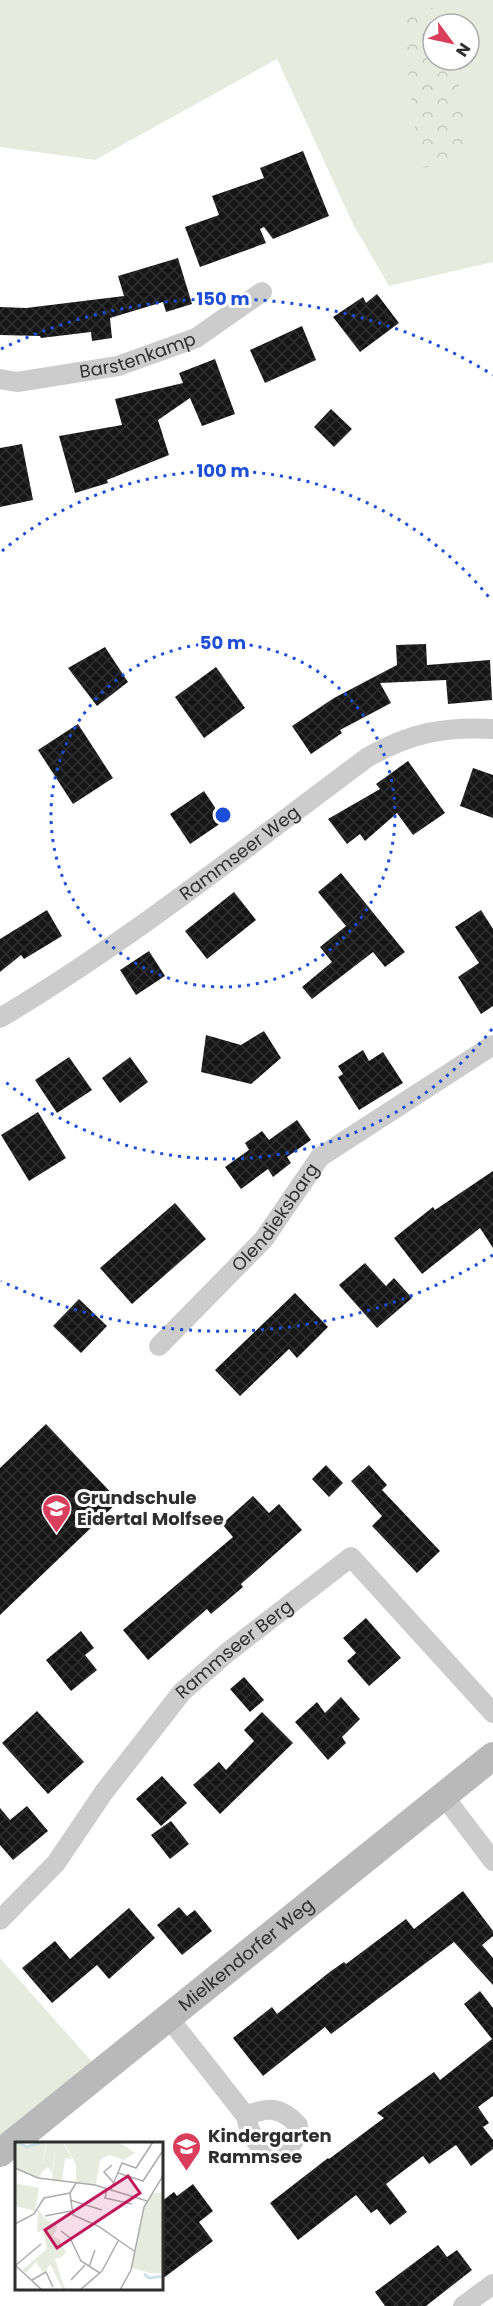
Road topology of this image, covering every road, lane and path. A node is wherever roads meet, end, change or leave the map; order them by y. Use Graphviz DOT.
graph roads {
  1 [pos="262,292"];
  2 [pos="0,379"];
  3 [pos="493,729"];
  4 [pos="0,1018"];
  5 [pos="493,1045"];
  6 [pos="159,1346"];
  7 [pos="493,1713"];
  8 [pos="493,1755"];
  9 [pos="443,1796"];
  10 [pos="493,1861"];
  11 [pos="0,1920"];
  12 [pos="168,2017"];
  13 [pos="246,2116"];
  14 [pos="0,2153"];
  15 [pos="493,2284"];
  16 [pos="463,2306"];
  1 -- 2 [label="street, Barstenkamp"];
  3 -- 4 [label="street, Rammseer Weg"];
  5 -- 6 [label="street, Olendieksbarg"];
  7 -- 11 [label="street, Rammseer Berg"];
  8 -- 9 [label="street, Mielkendorfer Weg"];
  9 -- 10 [label="street"];
  9 -- 12 [label="street, Mielkendorfer Weg"];
  12 -- 13 [label="street"];
  12 -- 14 [label="street, Mielkendorfer Weg"];
  15 -- 16 [label="street"];
}
